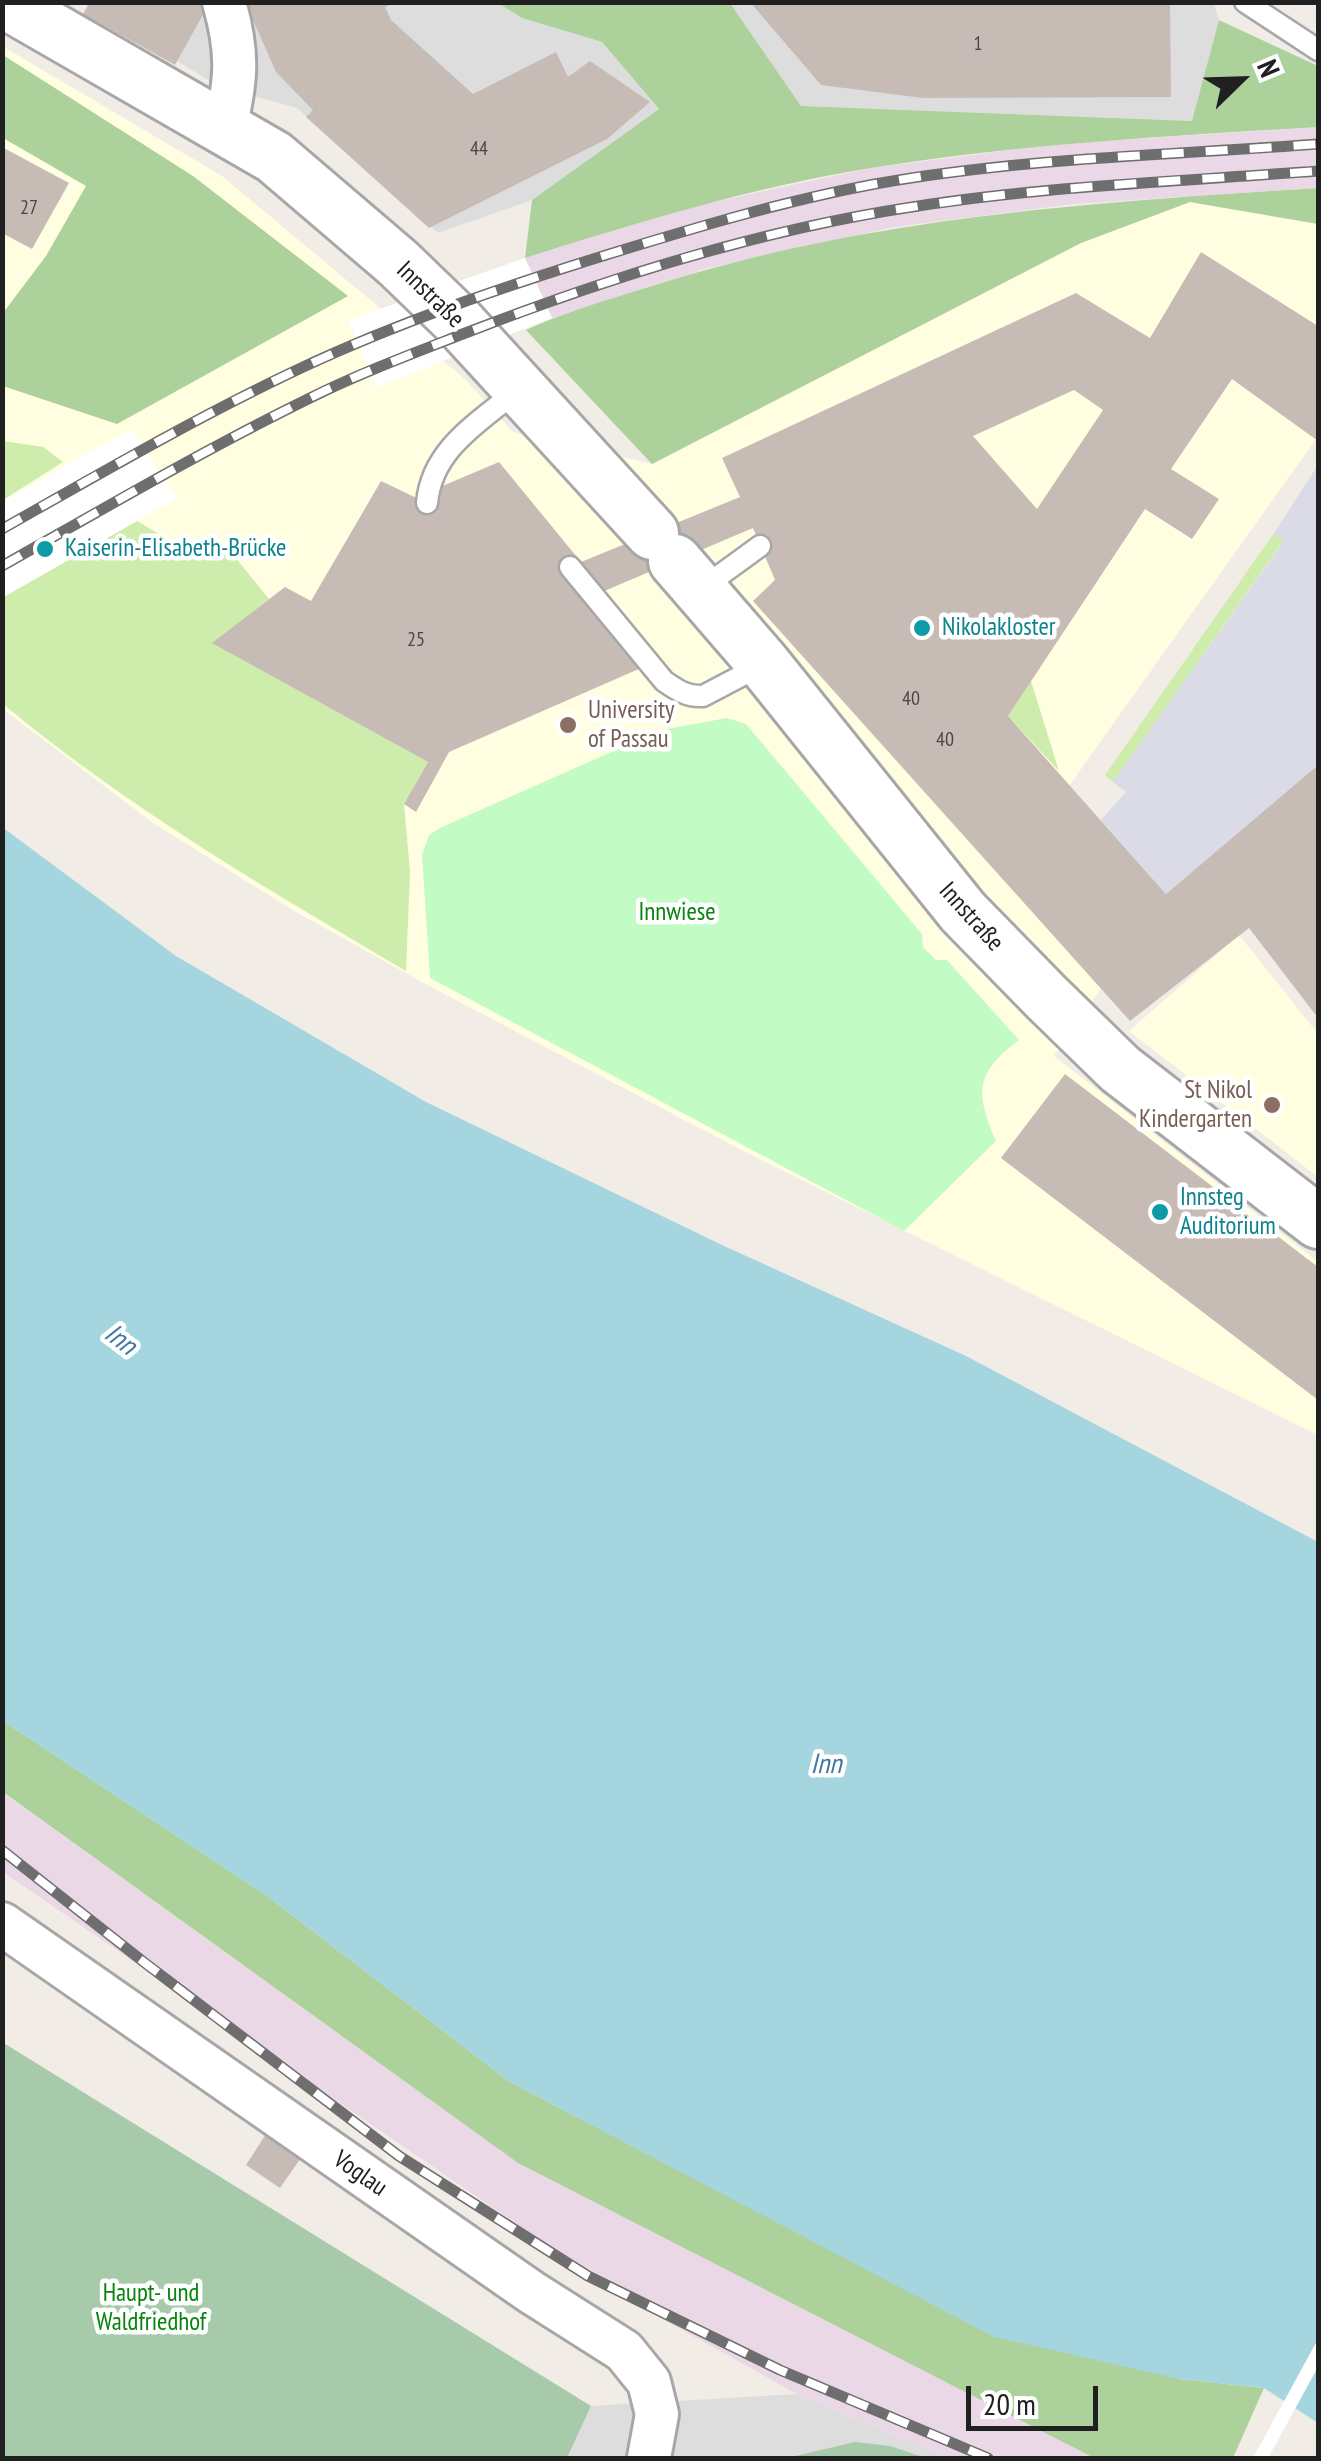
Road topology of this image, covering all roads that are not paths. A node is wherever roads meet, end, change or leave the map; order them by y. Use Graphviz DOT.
graph roads {
  1 [pos="5,2"];
  2 [pos="224,2"];
  3 [pos="1245,2"];
  4 [pos="1318,50"];
  5 [pos="224,126"];
  6 [pos="518,390"];
  7 [pos="427,502"];
  8 [pos="760,546"];
  9 [pos="675,562"];
  10 [pos="570,567"];
  11 [pos="764,664"];
  12 [pos="1318,1222"];
  13 [pos="2,1924"];
  14 [pos="649,2458"];
  1 -- 5 [label="street, Innstraße"];
  2 -- 5 [label="street"];
  3 -- 4 [label="lane"];
  5 -- 6 [label="street, Innstraße"];
  6 -- 7 [label="lane"];
  6 -- 9 [label="street, Innstraße"];
  8 -- 9 [label="lane"];
  9 -- 11 [label="street, Innstraße"];
  10 -- 11 [label="lane"];
  11 -- 12 [label="street, Innstraße"];
  13 -- 14 [label="street, Voglau"];
}
